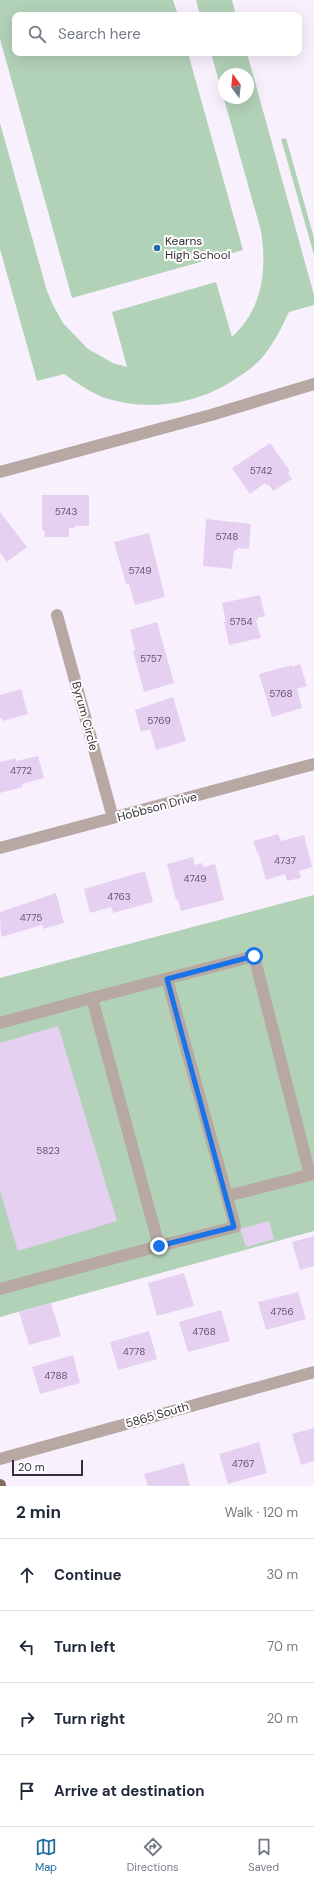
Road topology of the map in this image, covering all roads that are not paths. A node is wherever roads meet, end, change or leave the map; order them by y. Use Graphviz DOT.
graph roads {
  1 [pos="314,384"];
  2 [pos="0,472"];
  3 [pos="57,615"];
  4 [pos="314,764"];
  5 [pos="113,818"];
  6 [pos="0,848"];
  7 [pos="167,979"];
  8 [pos="92,998"];
  9 [pos="0,1023"];
  10 [pos="227,1196"];
  11 [pos="159,1246"];
  12 [pos="0,1289"];
  13 [pos="314,1372"];
  14 [pos="0,1459"];
  1 -- 2 [label="street"];
  3 -- 5 [label="street, Byrum Circle"];
  4 -- 5 [label="street, Hobbson Drive"];
  5 -- 6 [label="street, Hobbson Drive"];
  7 -- 8 [label="street"];
  7 -- 10 [label="street"];
  7 -- 10 [label="street"];
  8 -- 9 [label="street"];
  8 -- 11 [label="street"];
  10 -- 11 [label="street"];
  11 -- 12 [label="street"];
  13 -- 14 [label="street, 5865 South"];
}
